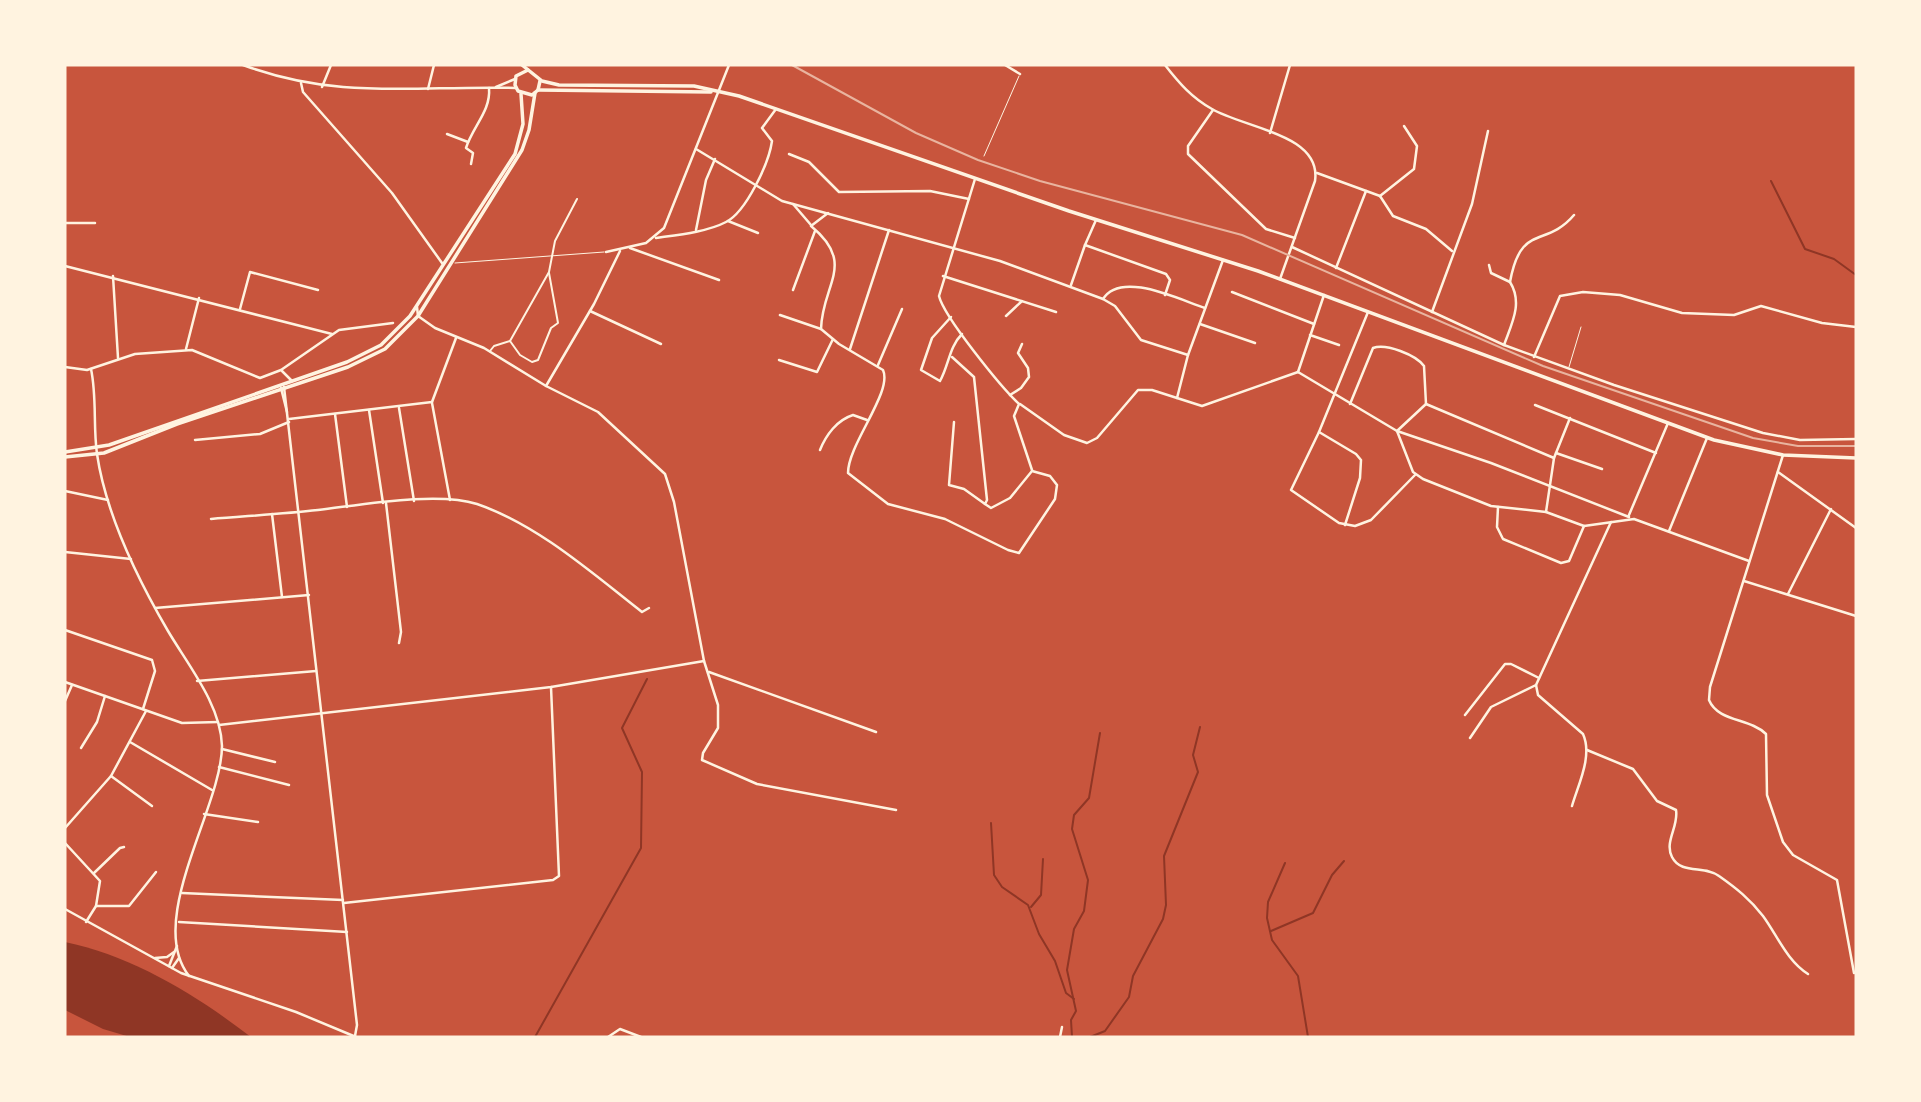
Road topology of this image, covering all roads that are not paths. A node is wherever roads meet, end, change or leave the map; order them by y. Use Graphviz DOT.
graph roads {
  1 [pos="243,65"];
  2 [pos="262,65"];
  3 [pos="331,65"];
  4 [pos="434,65"];
  5 [pos="520,65"];
  6 [pos="729,65"];
  7 [pos="1005,65"];
  8 [pos="1165,65"];
  9 [pos="1290,65"];
  10 [pos="530,70"];
  11 [pos="260,71"];
  12 [pos="518,74"];
  13 [pos="1020,74"];
  14 [pos="515,79"];
  15 [pos="539,79"];
  16 [pos="301,83"];
  17 [pos="322,87"];
  18 [pos="490,88"];
  19 [pos="516,88"];
  20 [pos="428,89"];
  21 [pos="536,91"];
  22 [pos="720,92"];
  23 [pos="521,94"];
  24 [pos="776,108"];
  25 [pos="1213,110"];
  26 [pos="1404,126"];
  27 [pos="1488,131"];
  28 [pos="1270,133"];
  29 [pos="447,134"];
  30 [pos="468,142"];
  31 [pos="696,149"];
  32 [pos="789,154"];
  33 [pos="984,156"];
  34 [pos="715,159"];
  35 [pos="471,164"];
  36 [pos="1316,173"];
  37 [pos="975,179"];
  38 [pos="756,185"];
  39 [pos="1366,191"];
  40 [pos="1380,196"];
  41 [pos="577,199"];
  42 [pos="969,199"];
  43 [pos="793,204"];
  44 [pos="828,213"];
  45 [pos="1574,215"];
  46 [pos="1096,219"];
  47 [pos="728,221"];
  48 [pos="65,223"];
  49 [pos="95,223"];
  50 [pos="811,226"];
  51 [pos="695,230"];
  52 [pos="816,230"];
  53 [pos="889,230"];
  54 [pos="758,233"];
  55 [pos="656,238"];
  56 [pos="1295,238"];
  57 [pos="1085,246"];
  58 [pos="1292,247"];
  59 [pos="630,248"];
  60 [pos="952,249"];
  61 [pos="620,250"];
  62 [pos="606,252"];
  63 [pos="1453,252"];
  64 [pos="551,257"];
  65 [pos="1223,260"];
  66 [pos="442,263"];
  67 [pos="449,264"];
  68 [pos="1489,265"];
  69 [pos="65,266"];
  70 [pos="1336,268"];
  71 [pos="549,272"];
  72 [pos="113,276"];
  73 [pos="943,276"];
  74 [pos="1280,279"];
  75 [pos="719,280"];
  76 [pos="1510,282"];
  77 [pos="1070,286"];
  78 [pos="318,290"];
  79 [pos="793,290"];
  80 [pos="1232,292"];
  81 [pos="1165,295"];
  82 [pos="1324,295"];
  83 [pos="200,298"];
  84 [pos="1103,299"];
  85 [pos="1022,301"];
  86 [pos="419,303"];
  87 [pos="240,309"];
  88 [pos="902,309"];
  89 [pos="1205,309"];
  90 [pos="590,311"];
  91 [pos="1056,312"];
  92 [pos="1368,312"];
  93 [pos="1432,312"];
  94 [pos="780,315"];
  95 [pos="418,316"];
  96 [pos="1006,316"];
  97 [pos="951,317"];
  98 [pos="393,323"];
  99 [pos="1200,324"];
  100 [pos="1314,324"];
  101 [pos="1581,327"];
  102 [pos="1856,327"];
  103 [pos="821,329"];
  104 [pos="963,333"];
  105 [pos="332,334"];
  106 [pos="1310,335"];
  107 [pos="456,338"];
  108 [pos="833,339"];
  109 [pos="510,341"];
  110 [pos="1255,343"];
  111 [pos="661,344"];
  112 [pos="1022,344"];
  113 [pos="1339,345"];
  114 [pos="1504,345"];
  115 [pos="186,349"];
  116 [pos="850,349"];
  117 [pos="490,352"];
  118 [pos="1188,355"];
  119 [pos="952,357"];
  120 [pos="1534,357"];
  121 [pos="118,358"];
  122 [pos="779,360"];
  123 [pos="878,365"];
  124 [pos="65,367"];
  125 [pos="91,369"];
  126 [pos="1568,369"];
  127 [pos="281,370"];
  128 [pos="1298,372"];
  129 [pos="292,381"];
  130 [pos="546,386"];
  131 [pos="283,388"];
  132 [pos="1333,394"];
  133 [pos="1010,395"];
  134 [pos="1177,398"];
  135 [pos="432,402"];
  136 [pos="1019,404"];
  137 [pos="1350,404"];
  138 [pos="1426,404"];
  139 [pos="1535,405"];
  140 [pos="399,406"];
  141 [pos="369,410"];
  142 [pos="335,414"];
  143 [pos="1570,418"];
  144 [pos="289,420"];
  145 [pos="867,420"];
  146 [pos="954,422"];
  147 [pos="1668,423"];
  148 [pos="1397,431"];
  149 [pos="1319,432"];
  150 [pos="1707,438"];
  151 [pos="1856,439"];
  152 [pos="195,440"];
  153 [pos="96,449"];
  154 [pos="820,450"];
  155 [pos="65,452"];
  156 [pos="1556,453"];
  157 [pos="1656,453"];
  158 [pos="97,455"];
  159 [pos="1783,455"];
  160 [pos="65,457"];
  161 [pos="1554,458"];
  162 [pos="1856,458"];
  163 [pos="1602,469"];
  164 [pos="1032,471"];
  165 [pos="1778,472"];
  166 [pos="1415,475"];
  167 [pos="1550,487"];
  168 [pos="65,491"];
  169 [pos="450,499"];
  170 [pos="108,500"];
  171 [pos="414,501"];
  172 [pos="384,503"];
  173 [pos="985,504"];
  174 [pos="347,507"];
  175 [pos="1498,507"];
  176 [pos="1831,509"];
  177 [pos="300,511"];
  178 [pos="1546,512"];
  179 [pos="272,513"];
  180 [pos="1629,517"];
  181 [pos="211,519"];
  182 [pos="1611,522"];
  183 [pos="1346,525"];
  184 [pos="1584,526"];
  185 [pos="1856,528"];
  186 [pos="1669,531"];
  187 [pos="65,552"];
  188 [pos="132,558"];
  189 [pos="1749,561"];
  190 [pos="1744,581"];
  191 [pos="1788,595"];
  192 [pos="309,596"];
  193 [pos="282,597"];
  194 [pos="155,608"];
  195 [pos="649,608"];
  196 [pos="1856,616"];
  197 [pos="65,630"];
  198 [pos="399,643"];
  199 [pos="704,661"];
  200 [pos="317,670"];
  201 [pos="709,671"];
  202 [pos="1539,678"];
  203 [pos="197,681"];
  204 [pos="65,682"];
  205 [pos="72,685"];
  206 [pos="1536,685"];
  207 [pos="551,687"];
  208 [pos="105,696"];
  209 [pos="65,701"];
  210 [pos="144,710"];
  211 [pos="322,713"];
  212 [pos="1465,715"];
  213 [pos="218,723"];
  214 [pos="876,732"];
  215 [pos="1471,738"];
  216 [pos="130,742"];
  217 [pos="81,748"];
  218 [pos="222,749"];
  219 [pos="1587,750"];
  220 [pos="275,762"];
  221 [pos="219,767"];
  222 [pos="111,776"];
  223 [pos="289,785"];
  224 [pos="212,790"];
  225 [pos="152,806"];
  226 [pos="1572,806"];
  227 [pos="897,810"];
  228 [pos="204,814"];
  229 [pos="258,822"];
  230 [pos="65,828"];
  231 [pos="65,843"];
  232 [pos="124,847"];
  233 [pos="156,872"];
  234 [pos="94,873"];
  235 [pos="181,893"];
  236 [pos="343,901"];
  237 [pos="96,906"];
  238 [pos="65,909"];
  239 [pos="86,922"];
  240 [pos="178,922"];
  241 [pos="347,932"];
  242 [pos="177,946"];
  243 [pos="174,952"];
  244 [pos="151,957"];
  245 [pos="179,958"];
  246 [pos="171,968"];
  247 [pos="1854,973"];
  248 [pos="1808,974"];
  249 [pos="189,976"];
  250 [pos="1062,1027"];
  251 [pos="355,1037"];
  252 [pos="608,1037"];
  253 [pos="641,1037"];
  254 [pos="1060,1037"];
  1 -- 11 [label="street"];
  2 -- 11 [label="street"];
  3 -- 17 [label="street"];
  4 -- 20 [label="street"];
  5 -- 10 [label="main road"];
  5 -- 12 [label="main road"];
  6 -- 22 [label="street"];
  7 -- 13 [label="street"];
  8 -- 25 [label="street"];
  9 -- 28 [label="street"];
  10 -- 12 [label="main road"];
  10 -- 15 [label="main road"];
  11 -- 16 [label="street"];
  12 -- 14 [label="main road"];
  13 -- 33 [label="lane"];
  14 -- 18 [label="street"];
  14 -- 19 [label="main road"];
  15 -- 21 [label="main road"];
  15 -- 22 [label="main road"];
  16 -- 17 [label="street"];
  16 -- 66 [label="street"];
  17 -- 20 [label="street"];
  18 -- 19 [label="street"];
  18 -- 20 [label="street"];
  18 -- 30 [label="street"];
  19 -- 23 [label="main road"];
  21 -- 22 [label="main road"];
  21 -- 23 [label="main road"];
  21 -- 67 [label="main road"];
  22 -- 24 [label="main road"];
  22 -- 31 [label="street"];
  23 -- 66 [label="main road"];
  24 -- 37 [label="main road"];
  24 -- 38 [label="street"];
  25 -- 28 [label="street"];
  25 -- 56 [label="street"];
  26 -- 40 [label="street"];
  27 -- 63 [label="street"];
  28 -- 36 [label="street"];
  29 -- 30 [label="street"];
  30 -- 35 [label="street"];
  31 -- 34 [label="street"];
  31 -- 55 [label="street"];
  32 -- 42 [label="street"];
  34 -- 38 [label="street"];
  34 -- 51 [label="street"];
  36 -- 39 [label="street"];
  36 -- 56 [label="street"];
  37 -- 42 [label="street"];
  37 -- 46 [label="main road"];
  38 -- 43 [label="street"];
  38 -- 47 [label="street"];
  39 -- 40 [label="street"];
  39 -- 70 [label="street"];
  40 -- 63 [label="street"];
  41 -- 64 [label="street"];
  42 -- 60 [label="street"];
  43 -- 44 [label="street"];
  43 -- 50 [label="street"];
  44 -- 50 [label="street"];
  44 -- 53 [label="street"];
  45 -- 76 [label="street"];
  46 -- 57 [label="street"];
  46 -- 65 [label="main road"];
  47 -- 51 [label="street"];
  47 -- 54 [label="street"];
  48 -- 49 [label="street"];
  50 -- 52 [label="street"];
  51 -- 55 [label="street"];
  52 -- 79 [label="street"];
  52 -- 103 [label="street"];
  53 -- 60 [label="street"];
  53 -- 116 [label="street"];
  55 -- 59 [label="street"];
  56 -- 58 [label="street"];
  57 -- 77 [label="street"];
  57 -- 81 [label="street"];
  58 -- 70 [label="street"];
  58 -- 74 [label="street"];
  59 -- 61 [label="street"];
  59 -- 75 [label="street"];
  60 -- 73 [label="street"];
  60 -- 77 [label="street"];
  61 -- 62 [label="street"];
  61 -- 90 [label="street"];
  62 -- 64 [label="lane"];
  63 -- 93 [label="street"];
  64 -- 67 [label="lane"];
  64 -- 71 [label="street"];
  65 -- 74 [label="main road"];
  65 -- 89 [label="street"];
  66 -- 86 [label="main road"];
  67 -- 95 [label="main road"];
  68 -- 76 [label="street"];
  69 -- 72 [label="street"];
  70 -- 93 [label="street"];
  71 -- 109 [label="street"];
  71 -- 109 [label="street"];
  72 -- 83 [label="street"];
  72 -- 121 [label="street"];
  73 -- 85 [label="street"];
  73 -- 97 [label="street"];
  74 -- 82 [label="main road"];
  76 -- 114 [label="street"];
  77 -- 84 [label="street"];
  78 -- 87 [label="street"];
  80 -- 100 [label="street"];
  81 -- 84 [label="street"];
  81 -- 89 [label="street"];
  82 -- 92 [label="main road"];
  82 -- 100 [label="street"];
  83 -- 87 [label="street"];
  83 -- 115 [label="street"];
  84 -- 118 [label="street"];
  85 -- 91 [label="street"];
  85 -- 96 [label="street"];
  86 -- 95 [label="street"];
  86 -- 129 [label="main road"];
  87 -- 105 [label="street"];
  88 -- 123 [label="street"];
  89 -- 99 [label="street"];
  90 -- 111 [label="street"];
  90 -- 130 [label="street"];
  92 -- 132 [label="street"];
  92 -- 147 [label="main road"];
  93 -- 114 [label="street"];
  94 -- 103 [label="street"];
  95 -- 107 [label="street"];
  95 -- 131 [label="main road"];
  97 -- 104 [label="street"];
  97 -- 119 [label="street"];
  98 -- 105 [label="street"];
  99 -- 110 [label="street"];
  99 -- 118 [label="street"];
  100 -- 106 [label="street"];
  101 -- 126 [label="lane"];
  102 -- 120 [label="street"];
  103 -- 108 [label="street"];
  104 -- 119 [label="street"];
  104 -- 133 [label="street"];
  105 -- 127 [label="street"];
  106 -- 113 [label="street"];
  106 -- 128 [label="street"];
  107 -- 117 [label="street"];
  107 -- 135 [label="street"];
  108 -- 116 [label="street"];
  108 -- 122 [label="street"];
  109 -- 117 [label="street"];
  112 -- 133 [label="street"];
  114 -- 120 [label="street"];
  115 -- 121 [label="street"];
  115 -- 127 [label="street"];
  116 -- 123 [label="street"];
  117 -- 130 [label="street"];
  118 -- 134 [label="street"];
  119 -- 173 [label="street"];
  120 -- 126 [label="street"];
  121 -- 125 [label="street"];
  123 -- 145 [label="street"];
  124 -- 125 [label="street"];
  125 -- 153 [label="street"];
  126 -- 151 [label="street"];
  127 -- 129 [label="street"];
  128 -- 132 [label="street"];
  128 -- 134 [label="street"];
  129 -- 131 [label="main road"];
  130 -- 199 [label="street"];
  131 -- 144 [label="street"];
  131 -- 153 [label="main road"];
  131 -- 158 [label="main road"];
  132 -- 137 [label="street"];
  132 -- 149 [label="street"];
  133 -- 136 [label="street"];
  134 -- 136 [label="street"];
  135 -- 140 [label="street"];
  135 -- 169 [label="street"];
  136 -- 164 [label="street"];
  137 -- 138 [label="street"];
  137 -- 148 [label="street"];
  138 -- 148 [label="street"];
  138 -- 161 [label="street"];
  139 -- 143 [label="street"];
  140 -- 141 [label="street"];
  140 -- 171 [label="street"];
  141 -- 142 [label="street"];
  141 -- 172 [label="street"];
  142 -- 144 [label="street"];
  142 -- 174 [label="street"];
  143 -- 156 [label="street"];
  143 -- 157 [label="street"];
  144 -- 152 [label="street"];
  144 -- 177 [label="street"];
  145 -- 154 [label="street"];
  145 -- 164 [label="street"];
  146 -- 173 [label="street"];
  147 -- 150 [label="main road"];
  147 -- 157 [label="street"];
  148 -- 166 [label="street"];
  148 -- 167 [label="street"];
  149 -- 183 [label="street"];
  149 -- 183 [label="street"];
  150 -- 159 [label="main road"];
  150 -- 186 [label="street"];
  153 -- 155 [label="main road"];
  153 -- 158 [label="street"];
  156 -- 161 [label="street"];
  156 -- 163 [label="street"];
  157 -- 180 [label="street"];
  158 -- 160 [label="main road"];
  158 -- 170 [label="street"];
  159 -- 162 [label="main road"];
  159 -- 165 [label="street"];
  161 -- 167 [label="street"];
  164 -- 173 [label="street"];
  165 -- 176 [label="street"];
  165 -- 189 [label="street"];
  166 -- 175 [label="street"];
  166 -- 183 [label="street"];
  167 -- 178 [label="street"];
  167 -- 180 [label="street"];
  168 -- 170 [label="street"];
  169 -- 171 [label="street"];
  169 -- 195 [label="street"];
  170 -- 188 [label="street"];
  171 -- 172 [label="street"];
  172 -- 174 [label="street"];
  172 -- 198 [label="street"];
  174 -- 177 [label="street"];
  175 -- 178 [label="street"];
  175 -- 184 [label="street"];
  176 -- 185 [label="street"];
  176 -- 191 [label="street"];
  177 -- 179 [label="street"];
  177 -- 192 [label="street"];
  178 -- 184 [label="street"];
  179 -- 181 [label="street"];
  179 -- 193 [label="street"];
  180 -- 182 [label="street"];
  180 -- 186 [label="street"];
  182 -- 184 [label="street"];
  182 -- 202 [label="street"];
  186 -- 189 [label="street"];
  187 -- 188 [label="street"];
  188 -- 194 [label="street"];
  189 -- 190 [label="street"];
  190 -- 191 [label="street"];
  190 -- 247 [label="street"];
  191 -- 196 [label="street"];
  192 -- 193 [label="street"];
  192 -- 200 [label="street"];
  193 -- 194 [label="street"];
  194 -- 203 [label="street"];
  197 -- 210 [label="street"];
  199 -- 201 [label="street"];
  199 -- 207 [label="street"];
  200 -- 203 [label="street"];
  200 -- 211 [label="street"];
  201 -- 214 [label="street"];
  201 -- 227 [label="street"];
  202 -- 206 [label="street"];
  202 -- 212 [label="street"];
  203 -- 213 [label="street"];
  204 -- 205 [label="street"];
  205 -- 208 [label="street"];
  205 -- 209 [label="street"];
  206 -- 215 [label="street"];
  206 -- 219 [label="street"];
  207 -- 211 [label="street"];
  207 -- 236 [label="street"];
  208 -- 210 [label="street"];
  208 -- 217 [label="street"];
  210 -- 213 [label="street"];
  210 -- 216 [label="street"];
  211 -- 213 [label="street"];
  211 -- 236 [label="street"];
  213 -- 218 [label="street"];
  216 -- 222 [label="street"];
  216 -- 224 [label="street"];
  218 -- 220 [label="street"];
  218 -- 221 [label="street"];
  219 -- 226 [label="street"];
  219 -- 248 [label="street"];
  221 -- 223 [label="street"];
  221 -- 224 [label="street"];
  222 -- 225 [label="street"];
  222 -- 230 [label="street"];
  224 -- 228 [label="street"];
  228 -- 229 [label="street"];
  228 -- 235 [label="street"];
  231 -- 234 [label="street"];
  232 -- 234 [label="street"];
  233 -- 237 [label="street"];
  234 -- 237 [label="street"];
  235 -- 236 [label="street"];
  235 -- 240 [label="street"];
  236 -- 241 [label="street"];
  237 -- 239 [label="street"];
  238 -- 239 [label="street"];
  239 -- 244 [label="street"];
  240 -- 241 [label="street"];
  240 -- 242 [label="street"];
  241 -- 251 [label="street"];
  242 -- 243 [label="street"];
  242 -- 245 [label="street"];
  243 -- 244 [label="street"];
  243 -- 246 [label="street"];
  244 -- 246 [label="street"];
  245 -- 246 [label="street"];
  245 -- 249 [label="street"];
  246 -- 249 [label="street"];
  249 -- 251 [label="street"];
  250 -- 254 [label="street"];
  252 -- 253 [label="street"];
}
